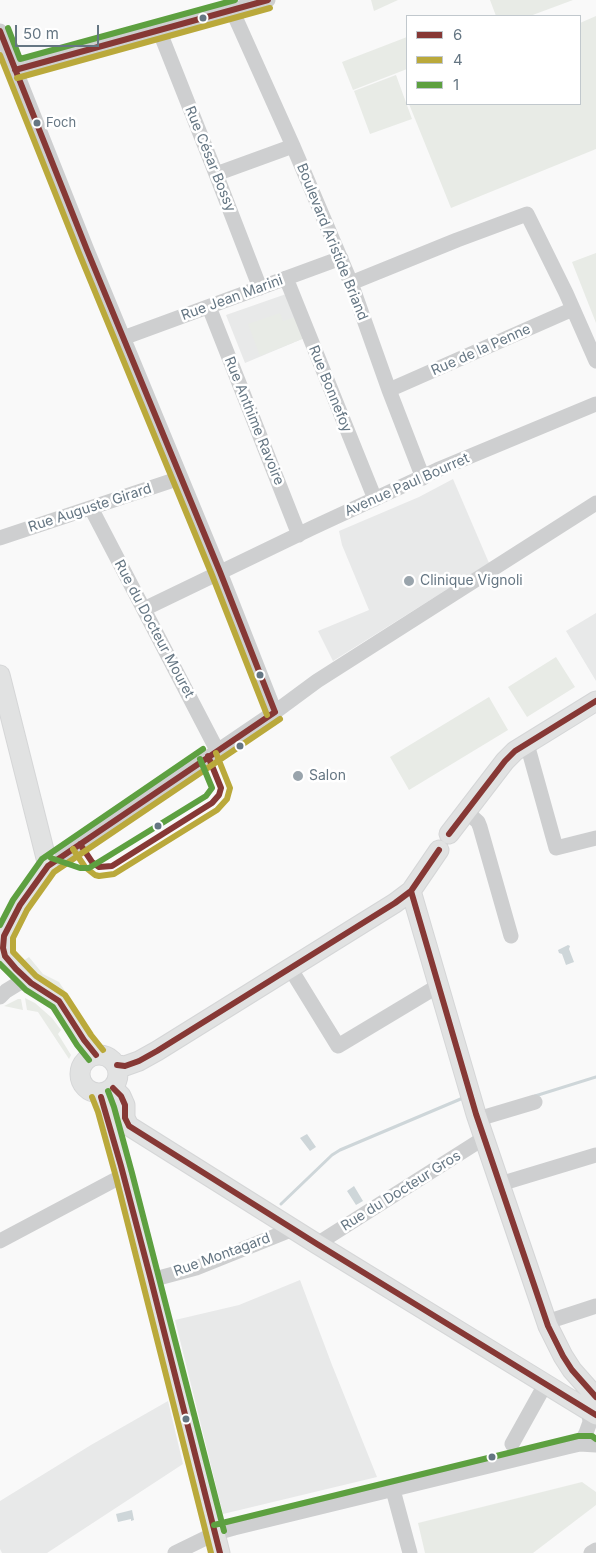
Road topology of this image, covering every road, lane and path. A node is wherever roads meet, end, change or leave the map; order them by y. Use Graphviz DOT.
graph roads {
  1 [pos="268,0"];
  2 [pos="232,10"];
  3 [pos="159,30"];
  4 [pos="0,31"];
  5 [pos="9,62"];
  6 [pos="293,146"];
  7 [pos="216,174"];
  8 [pos="340,258"];
  9 [pos="286,278"];
  10 [pos="351,283"];
  11 [pos="260,288"];
  12 [pos="208,307"];
  13 [pos="573,309"];
  14 [pos="123,338"];
  15 [pos="596,361"];
  16 [pos="390,390"];
  17 [pos="596,404"];
  18 [pos="180,478"];
  19 [pos="423,478"];
  20 [pos="374,499"];
  21 [pos="596,503"];
  22 [pos="91,508"];
  23 [pos="299,535"];
  24 [pos="0,538"];
  25 [pos="220,572"];
  26 [pos="144,609"];
  27 [pos="0,675"];
  28 [pos="596,701"];
  29 [pos="274,712"];
  30 [pos="527,744"];
  31 [pos="217,750"];
  32 [pos="466,812"];
  33 [pos="596,838"];
  34 [pos="48,866"];
  35 [pos="411,891"];
  36 [pos="20,905"];
  37 [pos="0,921"];
  38 [pos="511,936"];
  39 [pos="2,947"];
  40 [pos="0,968"];
  41 [pos="290,968"];
  42 [pos="26,985"];
  43 [pos="438,986"];
  44 [pos="0,997"];
  45 [pos="0,1002"];
  46 [pos="90,1058"];
  47 [pos="117,1065"];
  48 [pos="107,1091"];
  49 [pos="535,1102"];
  50 [pos="478,1119"];
  51 [pos="484,1138"];
  52 [pos="596,1155"];
  53 [pos="124,1175"];
  54 [pos="500,1184"];
  55 [pos="293,1229"];
  56 [pos="0,1241"];
  57 [pos="317,1244"];
  58 [pos="151,1280"];
  59 [pos="596,1306"];
  60 [pos="546,1322"];
  61 [pos="572,1370"];
  62 [pos="550,1386"];
  63 [pos="592,1406"];
  64 [pos="512,1444"];
  65 [pos="590,1446"];
  66 [pos="394,1490"];
  67 [pos="216,1534"];
  68 [pos="596,1550"];
  69 [pos="175,1553"];
  70 [pos="220,1553"];
  71 [pos="410,1553"];
  72 [pos="592,1553"];
  1 -- 2 [label="street"];
  2 -- 3 [label="street"];
  2 -- 6 [label="street, Boulevard Aristide Briand"];
  3 -- 5 [label="street"];
  3 -- 7 [label="street, Rue César Bossy"];
  4 -- 5 [label="street"];
  5 -- 14 [label="street"];
  6 -- 7 [label="street"];
  6 -- 8 [label="street, Boulevard Aristide Briand"];
  7 -- 11 [label="street, Rue César Bossy"];
  8 -- 9 [label="street, Rue Jean Marini"];
  8 -- 10 [label="street, Boulevard Aristide Briand"];
  9 -- 11 [label="street, Rue Jean Marini"];
  9 -- 20 [label="street, Rue Bonnefoy"];
  10 -- 13 [label="street"];
  10 -- 16 [label="street, Boulevard Aristide Briand"];
  11 -- 12 [label="street, Rue Jean Marini"];
  12 -- 14 [label="street, Rue Jean Marini"];
  12 -- 23 [label="street, Rue Anthime Ravoire"];
  13 -- 15 [label="street"];
  13 -- 16 [label="street, Rue de la Penne"];
  14 -- 18 [label="street"];
  16 -- 19 [label="street, Boulevard Aristide Briand"];
  17 -- 19 [label="street, Avenue Paul Bourret"];
  18 -- 22 [label="street, Rue Auguste Girard"];
  18 -- 25 [label="street"];
  19 -- 20 [label="street, Avenue Paul Bourret"];
  20 -- 23 [label="street, Avenue Paul Bourret"];
  21 -- 29 [label="street"];
  22 -- 24 [label="street, Rue Auguste Girard"];
  22 -- 26 [label="street, Rue du Docteur Mouret"];
  23 -- 25 [label="street, Avenue Paul Bourret"];
  25 -- 26 [label="street, Avenue Paul Bourret"];
  25 -- 29 [label="street"];
  26 -- 31 [label="street, Rue du Docteur Mouret"];
  27 -- 34 [label="main road"];
  28 -- 30 [label="main road"];
  29 -- 31 [label="street"];
  30 -- 32 [label="main road"];
  30 -- 33 [label="street"];
  31 -- 34 [label="street"];
  32 -- 35 [label="main road"];
  32 -- 38 [label="street"];
  34 -- 36 [label="main road"];
  35 -- 41 [label="main road"];
  35 -- 43 [label="main road"];
  36 -- 37 [label="main road"];
  36 -- 39 [label="main road"];
  39 -- 42 [label="main road"];
  40 -- 42 [label="main road"];
  41 -- 43 [label="street"];
  41 -- 47 [label="main road"];
  42 -- 44 [label="street"];
  42 -- 45 [label="street"];
  42 -- 46 [label="main road"];
  43 -- 50 [label="main road"];
  46 -- 47 [label="main road"];
  46 -- 48 [label="main road"];
  47 -- 48 [label="main road"];
  48 -- 53 [label="main road"];
  48 -- 55 [label="main road"];
  49 -- 50 [label="street"];
  50 -- 51 [label="main road"];
  51 -- 54 [label="main road"];
  51 -- 57 [label="street, Rue du Docteur Gros"];
  52 -- 54 [label="street"];
  53 -- 56 [label="street"];
  53 -- 58 [label="main road"];
  54 -- 60 [label="main road"];
  55 -- 57 [label="main road"];
  55 -- 58 [label="street, Rue Montagard"];
  57 -- 62 [label="main road"];
  58 -- 67 [label="main road"];
  59 -- 60 [label="street"];
  60 -- 61 [label="main road"];
  61 -- 62 [label="main road"];
  61 -- 63 [label="main road"];
  62 -- 63 [label="main road"];
  62 -- 64 [label="street"];
  63 -- 65 [label="street"];
  65 -- 66 [label="street"];
  66 -- 67 [label="street"];
  66 -- 71 [label="street"];
  67 -- 69 [label="street"];
  67 -- 70 [label="main road"];
  68 -- 72 [label="street"];
}
